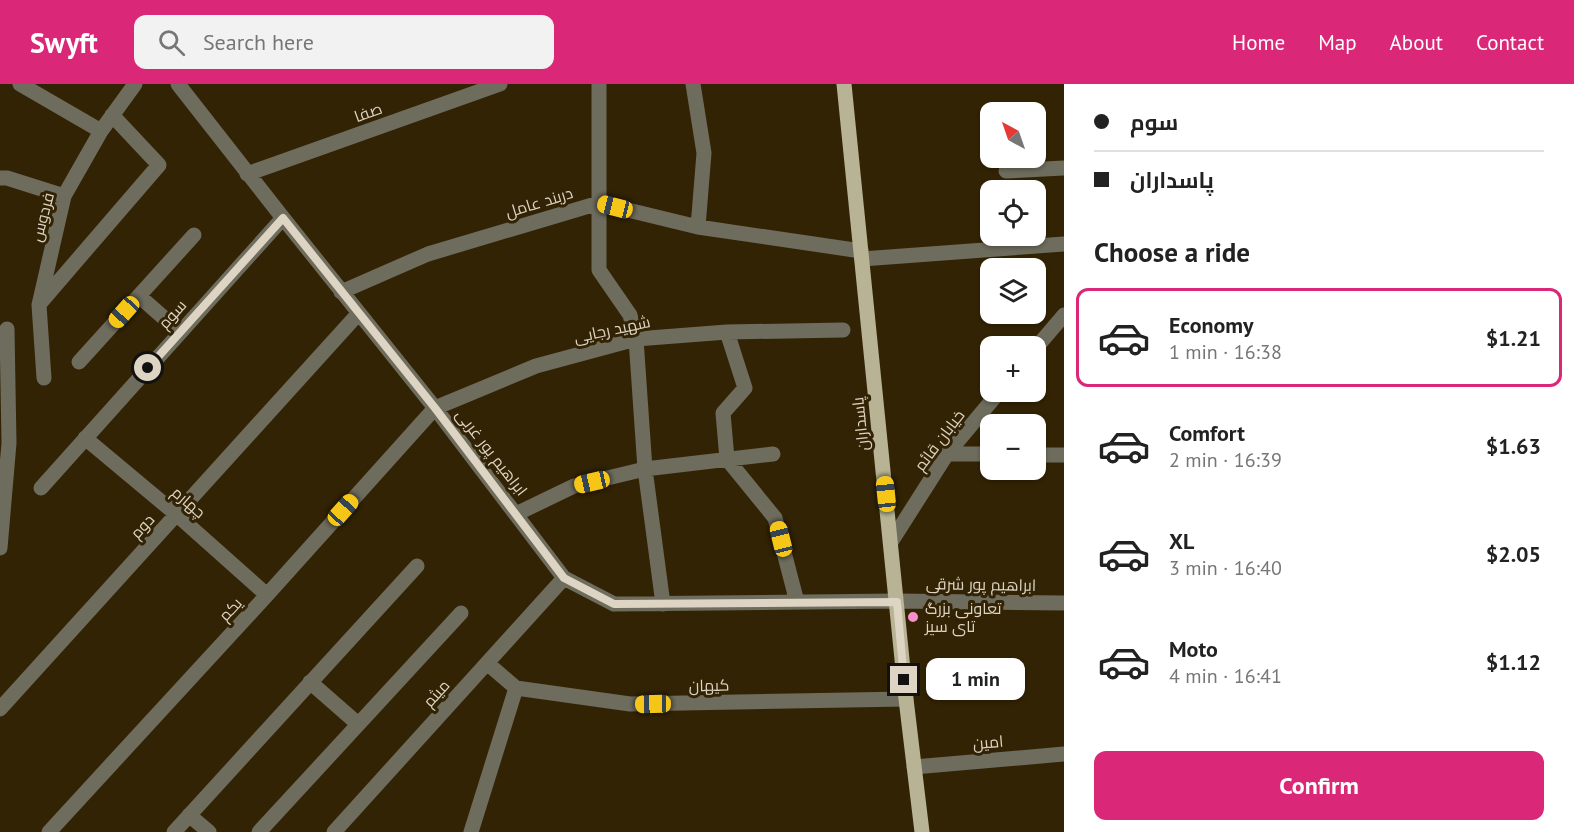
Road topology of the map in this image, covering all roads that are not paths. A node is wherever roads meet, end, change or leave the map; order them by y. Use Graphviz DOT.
graph roads {
  1 [pos="20,84"];
  2 [pos="135,84"];
  3 [pos="178,84"];
  4 [pos="500,84"];
  5 [pos="599,84"];
  6 [pos="693,84"];
  7 [pos="844,84"];
  8 [pos="112,115"];
  9 [pos="100,131"];
  10 [pos="1064,168"];
  11 [pos="1006,171"];
  12 [pos="247,174"];
  13 [pos="0,178"];
  14 [pos="64,196"];
  15 [pos="599,203"];
  16 [pos="283,218"];
  17 [pos="698,227"];
  18 [pos="194,235"];
  19 [pos="1064,244"];
  20 [pos="861,255"];
  21 [pos="341,292"];
  22 [pos="139,296"];
  23 [pos="39,304"];
  24 [pos="358,314"];
  25 [pos="1061,322"];
  26 [pos="7,329"];
  27 [pos="843,330"];
  28 [pos="180,332"];
  29 [pos="727,332"];
  30 [pos="1046,338"];
  31 [pos="636,339"];
  32 [pos="79,362"];
  33 [pos="45,378"];
  34 [pos="991,402"];
  35 [pos="435,408"];
  36 [pos="85,438"];
  37 [pos="773,454"];
  38 [pos="947,454"];
  39 [pos="980,454"];
  40 [pos="1046,455"];
  41 [pos="1064,455"];
  42 [pos="727,459"];
  43 [pos="645,469"];
  44 [pos="40,488"];
  45 [pos="176,514"];
  46 [pos="516,514"];
  47 [pos="891,542"];
  48 [pos="0,548"];
  49 [pos="417,566"];
  50 [pos="564,578"];
  51 [pos="267,595"];
  52 [pos="797,602"];
  53 [pos="897,602"];
  54 [pos="1064,603"];
  55 [pos="663,604"];
  56 [pos="461,613"];
  57 [pos="487,663"];
  58 [pos="310,682"];
  59 [pos="516,688"];
  60 [pos="906,699"];
  61 [pos="0,709"];
  62 [pos="358,724"];
  63 [pos="1064,754"];
  64 [pos="914,766"];
  65 [pos="189,815"];
  66 [pos="49,832"];
  67 [pos="174,832"];
  68 [pos="208,832"];
  69 [pos="259,832"];
  70 [pos="334,832"];
  71 [pos="471,832"];
  72 [pos="922,832"];
  1 -- 9 [label="street"];
  2 -- 8 [label="street, فردوس"];
  3 -- 12 [label="street, ابراهیم پور غربی"];
  4 -- 12 [label="street, صفا"];
  5 -- 15 [label="street"];
  6 -- 17 [label="street"];
  7 -- 20 [label="main road, پاسداران"];
  8 -- 9 [label="street, فردوس"];
  8 -- 23 [label="street"];
  9 -- 14 [label="street, فردوس"];
  10 -- 11 [label="street"];
  12 -- 16 [label="street, ابراهیم پور غربی"];
  13 -- 14 [label="street"];
  14 -- 23 [label="street, فردوس"];
  15 -- 17 [label="street, دربند عامل"];
  15 -- 21 [label="street, دربند عامل"];
  15 -- 31 [label="street"];
  16 -- 21 [label="street, ابراهیم پور غربی"];
  16 -- 28 [label="street, سوم"];
  17 -- 20 [label="street, دربند عامل"];
  18 -- 22 [label="street"];
  19 -- 20 [label="street, دربند عامل"];
  20 -- 47 [label="main road, پاسداران"];
  21 -- 24 [label="street, ابراهیم پور غربی"];
  22 -- 28 [label="street"];
  22 -- 32 [label="street"];
  23 -- 33 [label="street, فردوس"];
  24 -- 35 [label="street, ابراهیم پور غربی"];
  24 -- 45 [label="street, دوم"];
  25 -- 30 [label="street"];
  26 -- 48 [label="street"];
  27 -- 29 [label="street, شهید رجایی"];
  28 -- 36 [label="street, سوم"];
  29 -- 31 [label="street, شهید رجایی"];
  29 -- 42 [label="street"];
  31 -- 35 [label="street, شهید رجایی"];
  31 -- 43 [label="street"];
  34 -- 38 [label="street, خیابان قائم"];
  35 -- 46 [label="street, ابراهیم پور غربی"];
  35 -- 51 [label="street, یکم"];
  36 -- 44 [label="street, سوم"];
  36 -- 45 [label="street, چهارم"];
  37 -- 42 [label="street"];
  38 -- 39 [label="street"];
  38 -- 47 [label="street, خیابان قائم"];
  40 -- 41 [label="street"];
  42 -- 43 [label="street"];
  42 -- 52 [label="street"];
  43 -- 46 [label="street"];
  43 -- 55 [label="street"];
  45 -- 51 [label="street, چهارم"];
  45 -- 61 [label="street, دوم"];
  46 -- 50 [label="street, ابراهیم پور غربی"];
  47 -- 53 [label="main road, پاسداران"];
  49 -- 58 [label="street"];
  50 -- 55 [label="street, ابراهیم پور غربی"];
  50 -- 57 [label="street, میثم"];
  51 -- 66 [label="street, یکم"];
  52 -- 53 [label="street, ابراهیم پور غربی"];
  52 -- 55 [label="street, ابراهیم پور غربی"];
  53 -- 54 [label="street, ابراهیم پور شرقی"];
  53 -- 60 [label="main road, پاسداران"];
  56 -- 62 [label="street"];
  57 -- 59 [label="street"];
  57 -- 70 [label="street, میثم"];
  58 -- 62 [label="street"];
  58 -- 65 [label="street"];
  59 -- 60 [label="street, کیهان"];
  59 -- 71 [label="street"];
  60 -- 64 [label="main road, پاسداران"];
  62 -- 69 [label="street"];
  63 -- 64 [label="street, امین"];
  64 -- 72 [label="main road, پاسداران"];
  65 -- 67 [label="street"];
  65 -- 68 [label="street"];
}
